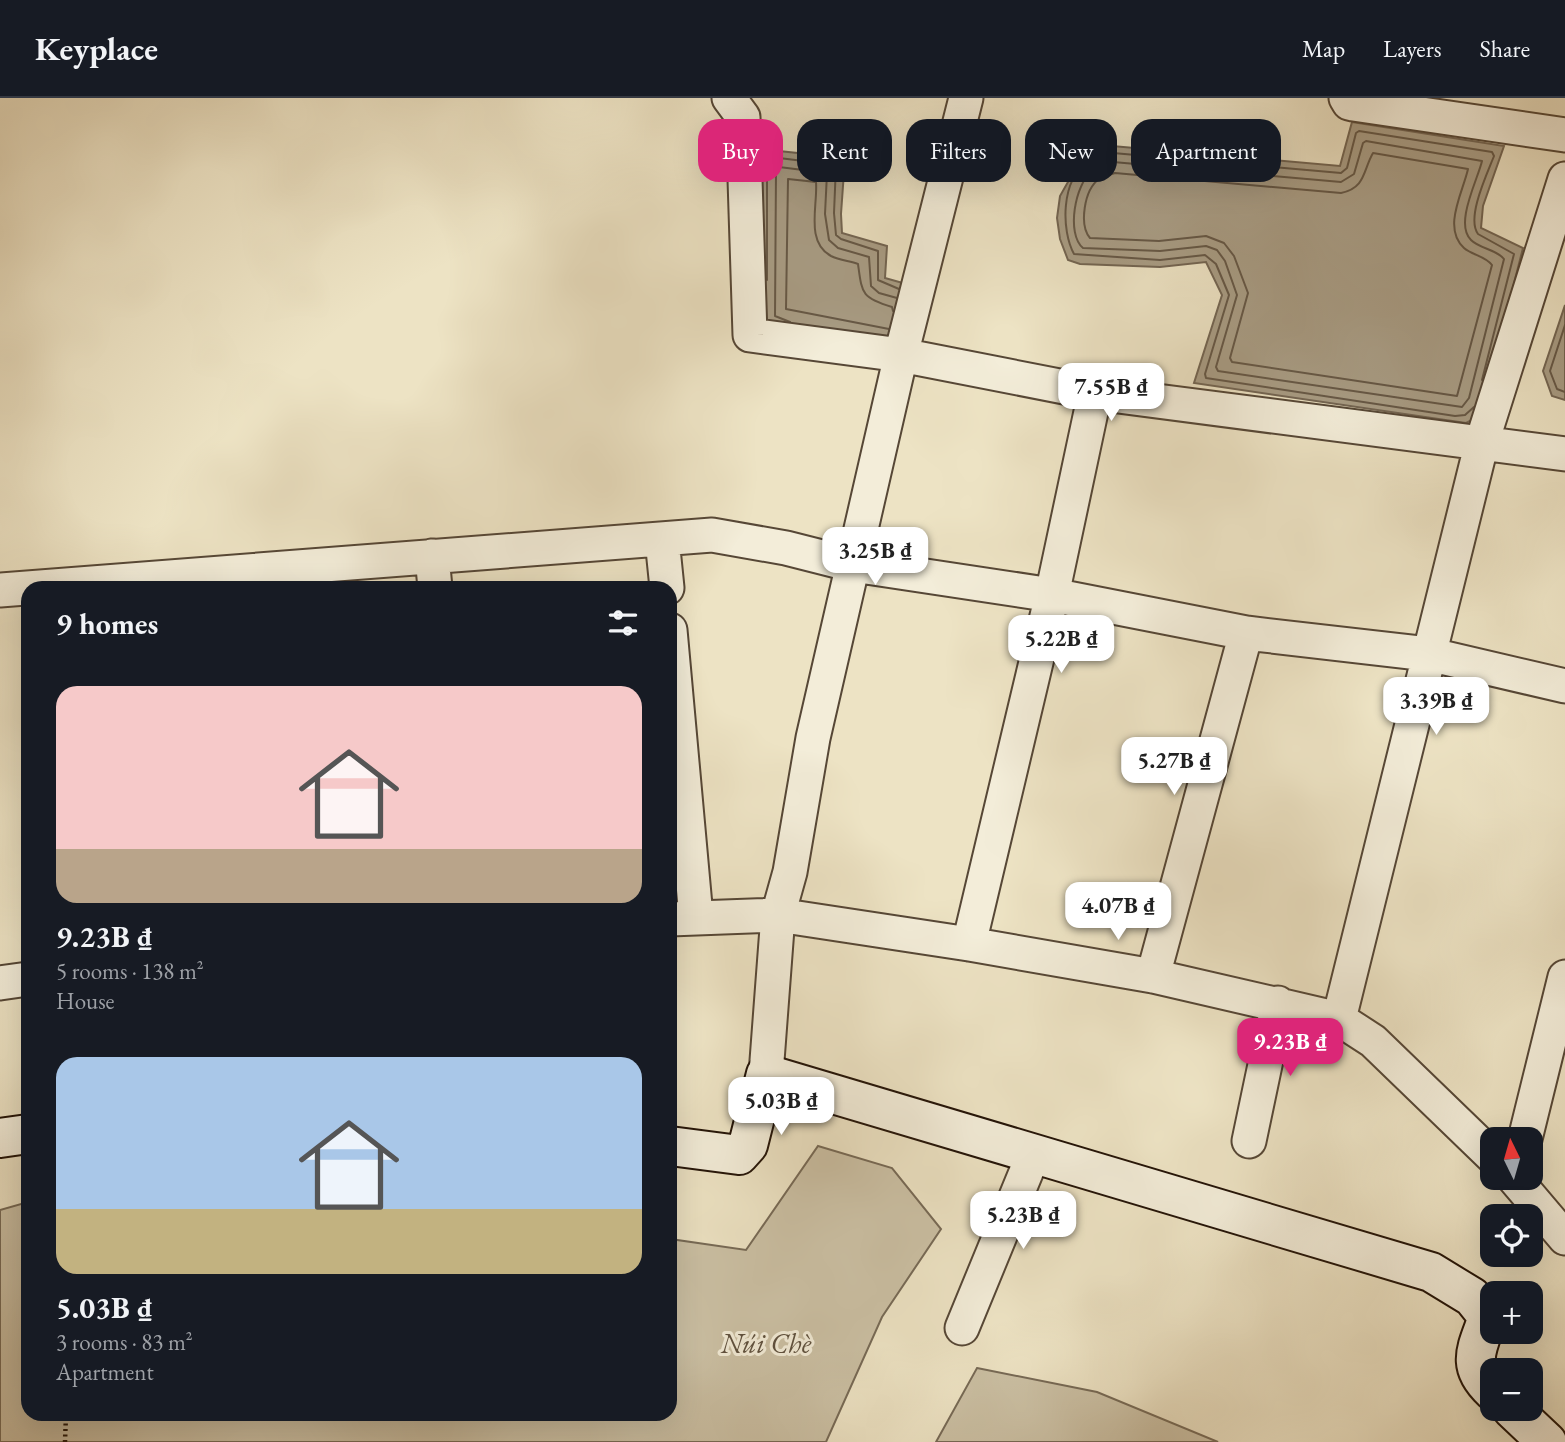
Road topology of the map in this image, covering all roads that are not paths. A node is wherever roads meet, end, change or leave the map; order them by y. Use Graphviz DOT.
graph roads {
  1 [pos="729,98"];
  2 [pos="966,98"];
  3 [pos="1346,98"];
  4 [pos="1565,135"];
  5 [pos="1565,180"];
  6 [pos="901,355"];
  7 [pos="1095,393"];
  8 [pos="1482,442"];
  9 [pos="1565,454"];
  10 [pos="662,539"];
  11 [pos="853,565"];
  12 [pos="434,572"];
  13 [pos="214,581"];
  14 [pos="666,581"];
  15 [pos="21,589"];
  16 [pos="0,590"];
  17 [pos="1052,595"];
  18 [pos="1246,633"];
  19 [pos="1428,654"];
  20 [pos="1565,687"];
  21 [pos="677,785"];
  22 [pos="778,915"];
  23 [pos="683,918"];
  24 [pos="969,944"];
  25 [pos="1153,976"];
  26 [pos="1565,977"];
  27 [pos="1278,1003"];
  28 [pos="1339,1020"];
  29 [pos="766,1074"];
  30 [pos="1528,1127"];
  31 [pos="21,1135"];
  32 [pos="0,1138"];
  33 [pos="1249,1141"];
  34 [pos="1480,1145"];
  35 [pos="677,1147"];
  36 [pos="1034,1153"];
  37 [pos="1524,1190"];
  38 [pos="1565,1238"];
  39 [pos="962,1328"];
  40 [pos="1480,1379"];
  41 [pos="1525,1421"];
  42 [pos="1547,1442"];
  1 -- 6 [label="street"];
  2 -- 6 [label="street"];
  3 -- 4 [label="street"];
  5 -- 8 [label="street"];
  6 -- 7 [label="street"];
  6 -- 11 [label="street"];
  7 -- 8 [label="street"];
  7 -- 17 [label="street"];
  8 -- 9 [label="street"];
  8 -- 19 [label="street"];
  10 -- 11 [label="street"];
  10 -- 12 [label="street"];
  10 -- 14 [label="street"];
  11 -- 17 [label="street"];
  11 -- 22 [label="street"];
  12 -- 13 [label="street"];
  15 -- 16 [label="street"];
  17 -- 18 [label="street"];
  17 -- 24 [label="street"];
  18 -- 19 [label="street"];
  18 -- 25 [label="street"];
  19 -- 20 [label="street"];
  19 -- 28 [label="street"];
  21 -- 23 [label="street"];
  22 -- 23 [label="street"];
  22 -- 24 [label="street"];
  22 -- 29 [label="street"];
  24 -- 25 [label="street"];
  25 -- 27 [label="street"];
  26 -- 30 [label="street"];
  27 -- 28 [label="street"];
  27 -- 33 [label="street"];
  28 -- 34 [label="street"];
  29 -- 35 [label="street"];
  29 -- 36 [label="street"];
  31 -- 32 [label="street"];
  36 -- 39 [label="street"];
  36 -- 40 [label="street"];
  37 -- 38 [label="street"];
  41 -- 42 [label="street"];
}
